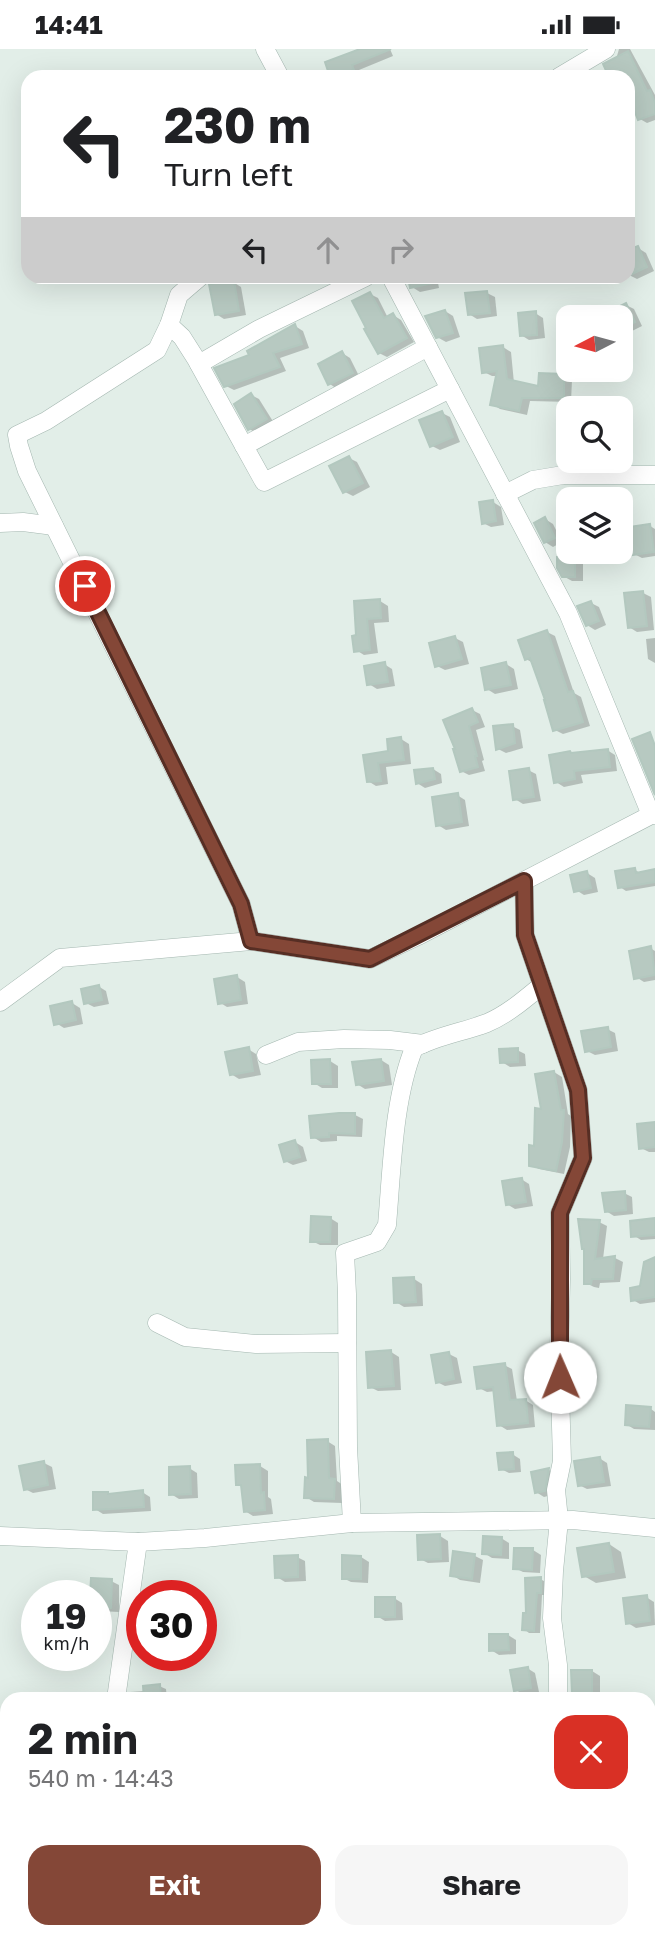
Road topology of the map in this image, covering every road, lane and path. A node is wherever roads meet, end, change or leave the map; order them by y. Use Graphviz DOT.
graph roads {
  1 [pos="265,49"];
  2 [pos="606,49"];
  3 [pos="277,70"];
  4 [pos="571,70"];
  5 [pos="192,284"];
  6 [pos="352,284"];
  7 [pos="395,284"];
  8 [pos="169,324"];
  9 [pos="428,347"];
  10 [pos="199,364"];
  11 [pos="450,389"];
  12 [pos="17,435"];
  13 [pos="0,444"];
  14 [pos="244,446"];
  15 [pos="655,475"];
  16 [pos="505,494"];
  17 [pos="0,523"];
  18 [pos="54,526"];
  19 [pos="653,815"];
  20 [pos="524,881"];
  21 [pos="251,941"];
  22 [pos="542,985"];
  23 [pos="0,1002"];
  24 [pos="423,1044"];
  25 [pos="266,1055"];
  26 [pos="157,1323"];
  27 [pos="347,1343"];
  28 [pos="558,1520"];
  29 [pos="352,1523"];
  30 [pos="655,1528"];
  31 [pos="0,1536"];
  32 [pos="138,1542"];
  33 [pos="117,1692"];
  34 [pos="558,1692"];
  1 -- 3 [label="street"];
  2 -- 4 [label="street"];
  5 -- 8 [label="street"];
  6 -- 10 [label="street"];
  7 -- 9 [label="street"];
  8 -- 10 [label="street"];
  8 -- 12 [label="street"];
  9 -- 11 [label="street"];
  9 -- 14 [label="street"];
  10 -- 14 [label="street"];
  11 -- 14 [label="street"];
  11 -- 16 [label="street"];
  12 -- 13 [label="street"];
  12 -- 18 [label="street"];
  15 -- 16 [label="street"];
  16 -- 19 [label="street"];
  17 -- 18 [label="street"];
  18 -- 21 [label="street"];
  19 -- 20 [label="street"];
  20 -- 21 [label="street"];
  20 -- 22 [label="street"];
  21 -- 23 [label="street"];
  22 -- 24 [label="street"];
  22 -- 28 [label="street"];
  24 -- 25 [label="street"];
  24 -- 27 [label="street"];
  26 -- 27 [label="street"];
  27 -- 29 [label="street"];
  28 -- 29 [label="street"];
  28 -- 30 [label="street"];
  28 -- 34 [label="street"];
  29 -- 32 [label="street"];
  31 -- 32 [label="street"];
  32 -- 33 [label="street"];
}
